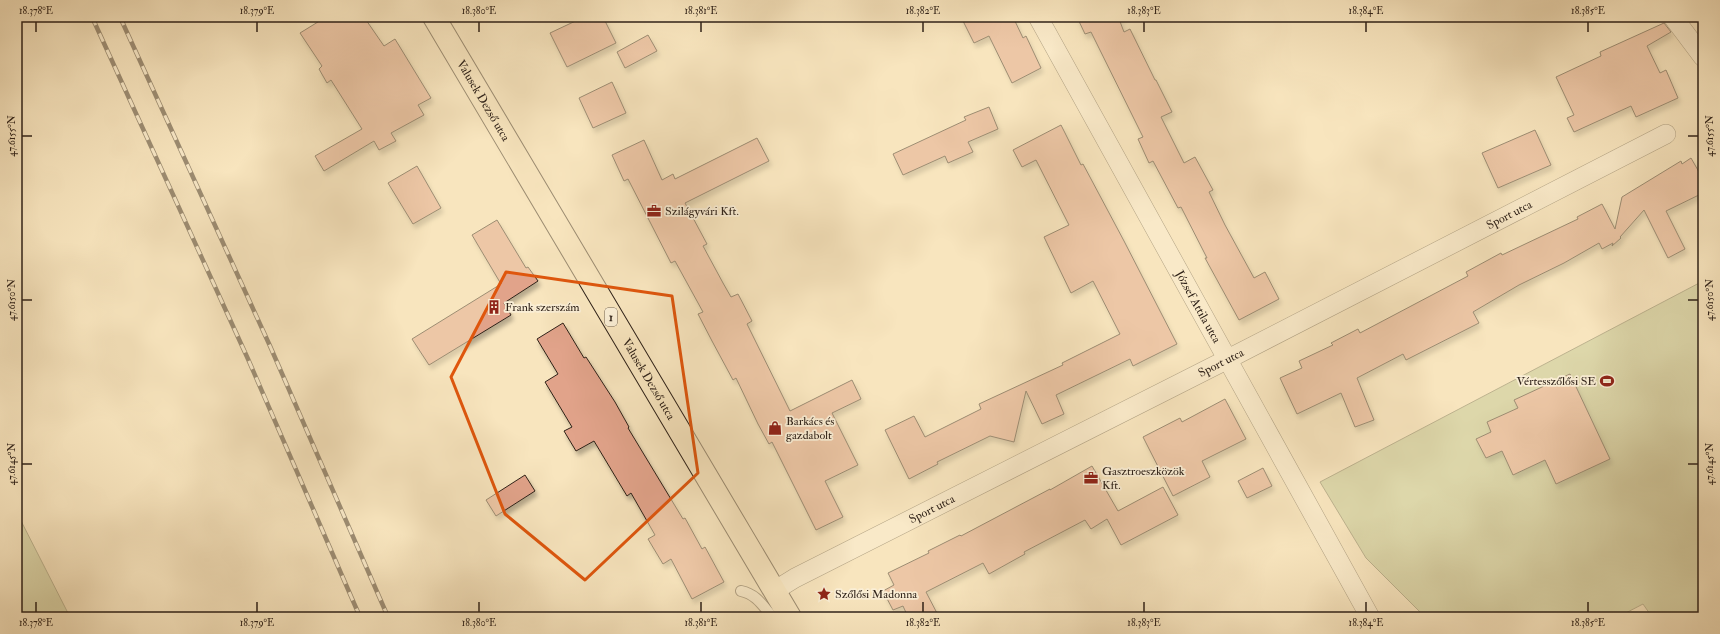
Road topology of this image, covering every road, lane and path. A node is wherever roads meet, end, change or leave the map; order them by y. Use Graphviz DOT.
graph roads {
  1 [pos="434,17"];
  2 [pos="1038,17"];
  3 [pos="1673,17"];
  4 [pos="1703,57"];
  5 [pos="1666,134"];
  6 [pos="1228,359"];
  7 [pos="741,591"];
  8 [pos="774,591"];
  9 [pos="780,615"];
  10 [pos="1370,617"];
  1 -- 8 [label="main road, Valusek Dezső utca / 1"];
  2 -- 6 [label="street, József Attila utca"];
  3 -- 4 [label="street"];
  5 -- 6 [label="street, Sport utca"];
  6 -- 8 [label="street, Sport utca"];
  6 -- 10 [label="street, József Attila utca"];
  7 -- 9 [label="lane"];
  8 -- 9 [label="main road, Valusek Dezső utca / 1"];
}
